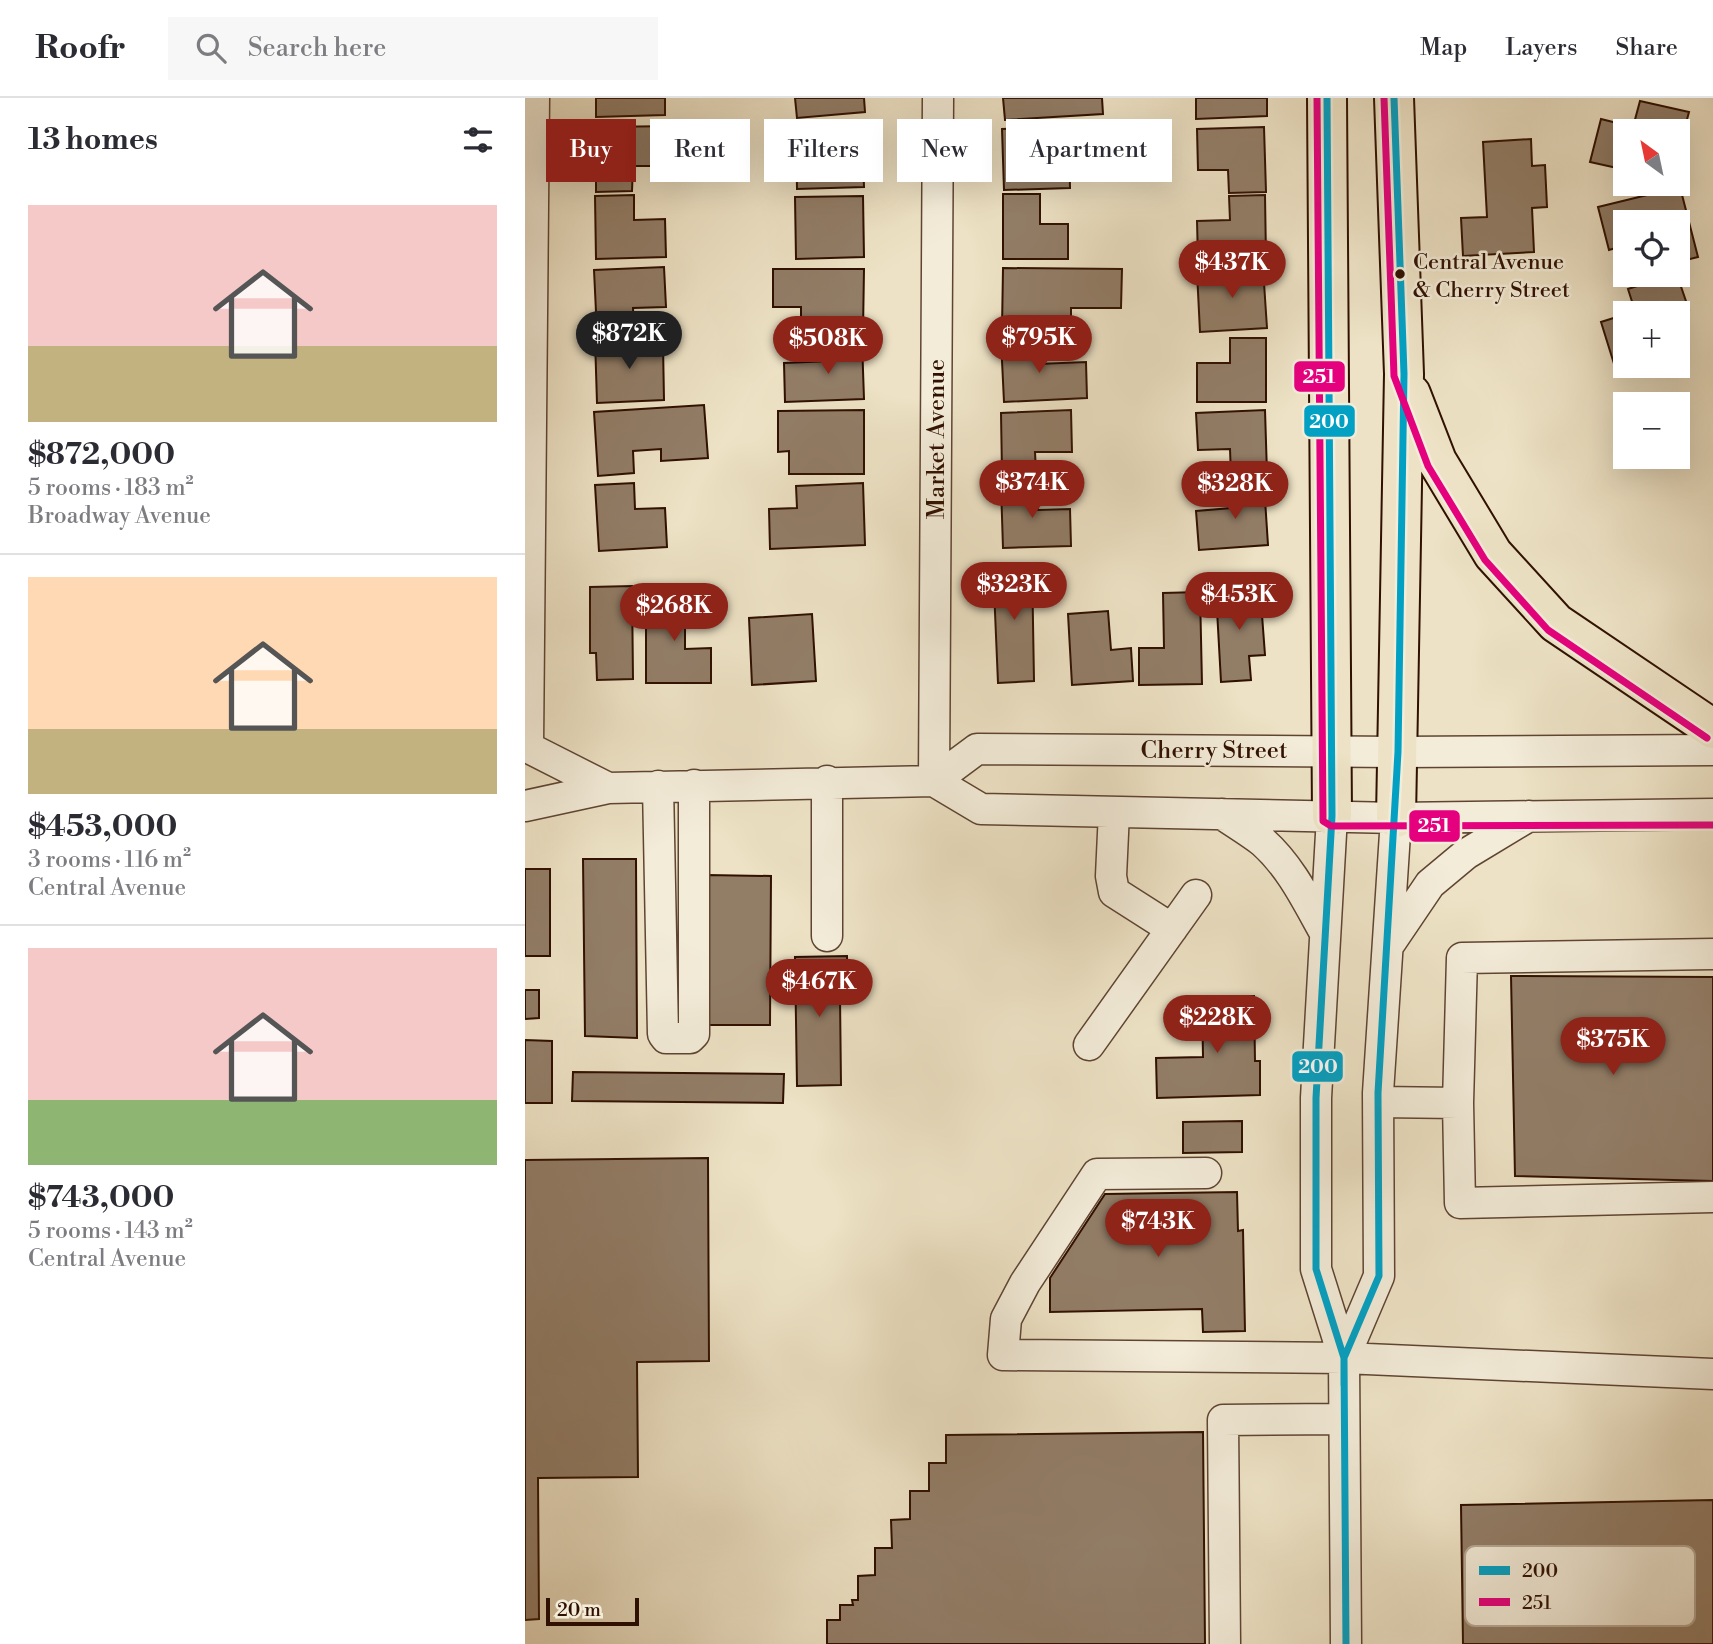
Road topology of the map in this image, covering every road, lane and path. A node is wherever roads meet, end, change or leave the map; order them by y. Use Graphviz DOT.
graph roads {
  1 [pos="534,98"];
  2 [pos="938,98"];
  3 [pos="1327,98"];
  4 [pos="1394,98"];
  5 [pos="1404,374"];
  6 [pos="1713,729"];
  7 [pos="526,746"];
  8 [pos="1331,750"];
  9 [pos="1713,750"];
  10 [pos="1398,752"];
  11 [pos="934,780"];
  12 [pos="827,781"];
  13 [pos="694,785"];
  14 [pos="658,786"];
  15 [pos="608,788"];
  16 [pos="525,806"];
  17 [pos="1114,812"];
  18 [pos="1222,814"];
  19 [pos="1713,814"];
  20 [pos="1332,816"];
  21 [pos="1530,816"];
  22 [pos="1396,818"];
  23 [pos="1196,895"];
  24 [pos="1172,929"];
  25 [pos="1325,933"];
  26 [pos="827,936"];
  27 [pos="1388,946"];
  28 [pos="1713,954"];
  29 [pos="1090,1045"];
  30 [pos="1379,1102"];
  31 [pos="1458,1103"];
  32 [pos="1206,1173"];
  33 [pos="1713,1197"];
  34 [pos="1344,1358"];
  35 [pos="1713,1374"];
  36 [pos="1344,1419"];
  37 [pos="1225,1644"];
  38 [pos="1346,1644"];
  1 -- 7 [label="street"];
  2 -- 11 [label="street, Market Avenue"];
  3 -- 8 [label="main road"];
  4 -- 5 [label="main road"];
  5 -- 6 [label="main road"];
  5 -- 10 [label="main road"];
  7 -- 15 [label="street"];
  8 -- 10 [label="street, Cherry Street"];
  8 -- 11 [label="street, Cherry Street"];
  8 -- 20 [label="main road"];
  9 -- 10 [label="street, Cherry Street"];
  10 -- 22 [label="main road"];
  11 -- 12 [label="street"];
  11 -- 17 [label="street"];
  12 -- 13 [label="street"];
  12 -- 26 [label="street"];
  13 -- 14 [label="street"];
  13 -- 14 [label="street"];
  14 -- 15 [label="street"];
  15 -- 16 [label="street"];
  17 -- 18 [label="street"];
  17 -- 24 [label="street"];
  18 -- 20 [label="street"];
  18 -- 25 [label="street"];
  19 -- 21 [label="street"];
  20 -- 22 [label="street"];
  20 -- 25 [label="street"];
  21 -- 22 [label="street"];
  21 -- 27 [label="street"];
  22 -- 27 [label="street"];
  23 -- 24 [label="street"];
  24 -- 29 [label="street"];
  25 -- 34 [label="street"];
  27 -- 30 [label="street"];
  28 -- 31 [label="street"];
  30 -- 31 [label="street"];
  30 -- 34 [label="street"];
  31 -- 33 [label="street"];
  32 -- 34 [label="street"];
  34 -- 35 [label="street"];
  34 -- 36 [label="street"];
  36 -- 37 [label="street"];
  36 -- 38 [label="street"];
}
